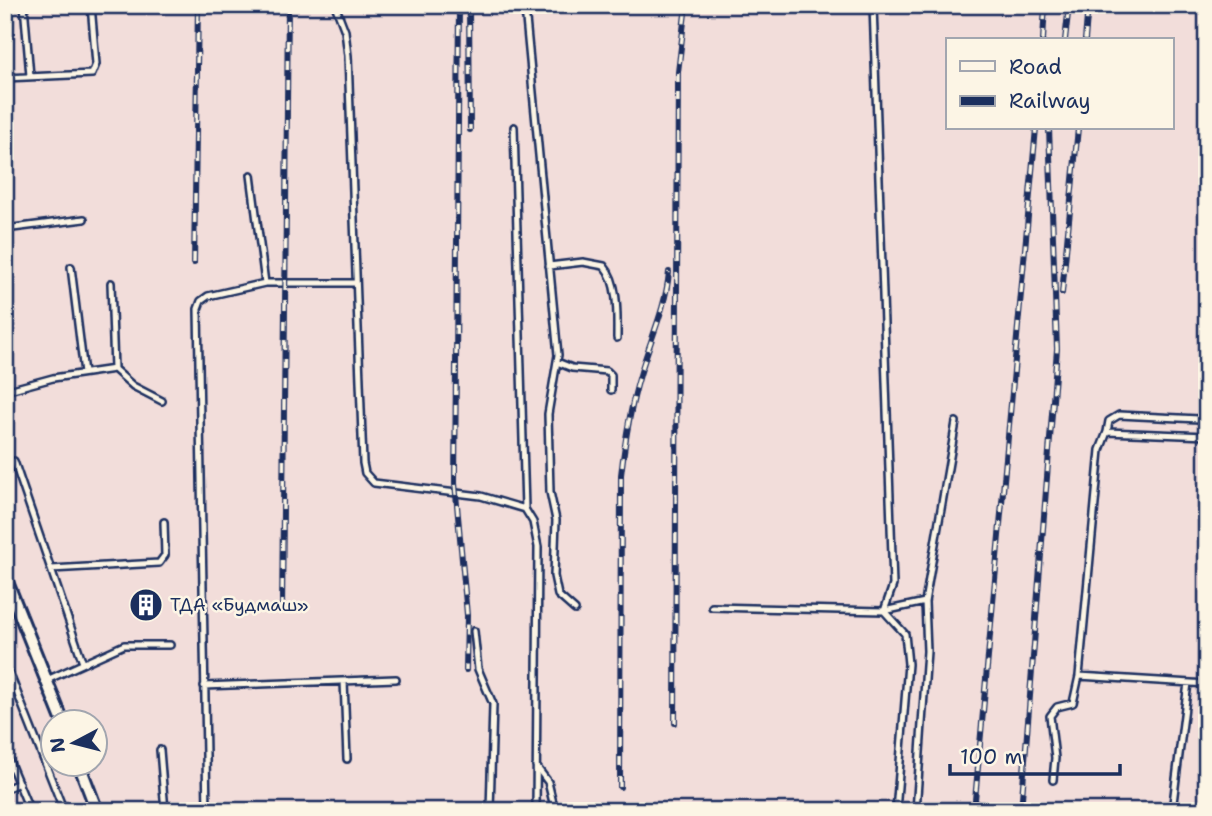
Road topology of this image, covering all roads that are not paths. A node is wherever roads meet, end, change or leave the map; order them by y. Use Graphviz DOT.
graph roads {
  1 [pos="24,5"];
  2 [pos="91,5"];
  3 [pos="335,5"];
  4 [pos="521,5"];
  5 [pos="873,5"];
  6 [pos="30,76"];
  7 [pos="5,78"];
  8 [pos="514,127"];
  9 [pos="251,175"];
  10 [pos="84,219"];
  11 [pos="5,229"];
  12 [pos="549,266"];
  13 [pos="71,267"];
  14 [pos="111,283"];
  15 [pos="265,283"];
  16 [pos="356,283"];
  17 [pos="617,338"];
  18 [pos="557,362"];
  19 [pos="114,369"];
  20 [pos="84,373"];
  21 [pos="611,390"];
  22 [pos="5,391"];
  23 [pos="162,401"];
  24 [pos="1199,419"];
  25 [pos="956,422"];
  26 [pos="1107,432"];
  27 [pos="1207,436"];
  28 [pos="14,461"];
  29 [pos="525,509"];
  30 [pos="164,522"];
  31 [pos="51,569"];
  32 [pos="5,577"];
  33 [pos="925,602"];
  34 [pos="712,607"];
  35 [pos="575,610"];
  36 [pos="884,611"];
  37 [pos="474,631"];
  38 [pos="170,645"];
  39 [pos="83,663"];
  40 [pos="9,672"];
  41 [pos="1079,676"];
  42 [pos="396,679"];
  43 [pos="8,680"];
  44 [pos="47,680"];
  45 [pos="344,681"];
  46 [pos="1188,683"];
  47 [pos="1207,684"];
  48 [pos="204,686"];
  49 [pos="58,708"];
  50 [pos="160,750"];
  51 [pos="5,751"];
  52 [pos="347,759"];
  53 [pos="535,765"];
  54 [pos="84,778"];
  55 [pos="1053,780"];
  56 [pos="19,783"];
  57 [pos="5,789"];
  58 [pos="30,811"];
  59 [pos="64,811"];
  60 [pos="97,811"];
  61 [pos="165,811"];
  62 [pos="206,811"];
  63 [pos="490,811"];
  64 [pos="536,811"];
  65 [pos="555,811"];
  66 [pos="896,811"];
  67 [pos="916,811"];
  68 [pos="1172,811"];
  1 -- 6 [label="lane"];
  2 -- 6 [label="lane"];
  3 -- 16 [label="lane"];
  4 -- 12 [label="lane"];
  5 -- 36 [label="lane"];
  6 -- 7 [label="lane"];
  8 -- 29 [label="lane"];
  9 -- 15 [label="lane"];
  10 -- 11 [label="lane"];
  12 -- 17 [label="lane"];
  12 -- 18 [label="lane"];
  13 -- 20 [label="lane"];
  14 -- 19 [label="lane"];
  15 -- 16 [label="lane"];
  15 -- 48 [label="lane"];
  16 -- 29 [label="lane"];
  18 -- 21 [label="lane"];
  18 -- 35 [label="lane"];
  19 -- 20 [label="lane"];
  19 -- 23 [label="lane"];
  20 -- 22 [label="lane"];
  24 -- 26 [label="lane"];
  25 -- 33 [label="lane"];
  26 -- 27 [label="lane"];
  26 -- 41 [label="lane"];
  28 -- 31 [label="lane"];
  29 -- 53 [label="lane"];
  30 -- 31 [label="lane"];
  31 -- 39 [label="lane"];
  32 -- 44 [label="street"];
  33 -- 36 [label="lane"];
  33 -- 67 [label="lane"];
  34 -- 36 [label="lane"];
  36 -- 66 [label="lane"];
  37 -- 63 [label="lane"];
  38 -- 39 [label="lane"];
  39 -- 44 [label="lane"];
  40 -- 43 [label="lane"];
  41 -- 46 [label="lane"];
  41 -- 55 [label="lane"];
  42 -- 45 [label="lane"];
  43 -- 59 [label="lane"];
  44 -- 49 [label="street"];
  45 -- 48 [label="lane"];
  45 -- 52 [label="lane"];
  46 -- 47 [label="lane"];
  46 -- 68 [label="lane"];
  48 -- 62 [label="lane"];
  50 -- 61 [label="lane"];
  51 -- 56 [label="lane"];
  53 -- 64 [label="lane"];
  53 -- 65 [label="lane"];
  54 -- 60 [label="street"];
  56 -- 57 [label="lane"];
  56 -- 58 [label="lane"];
}
